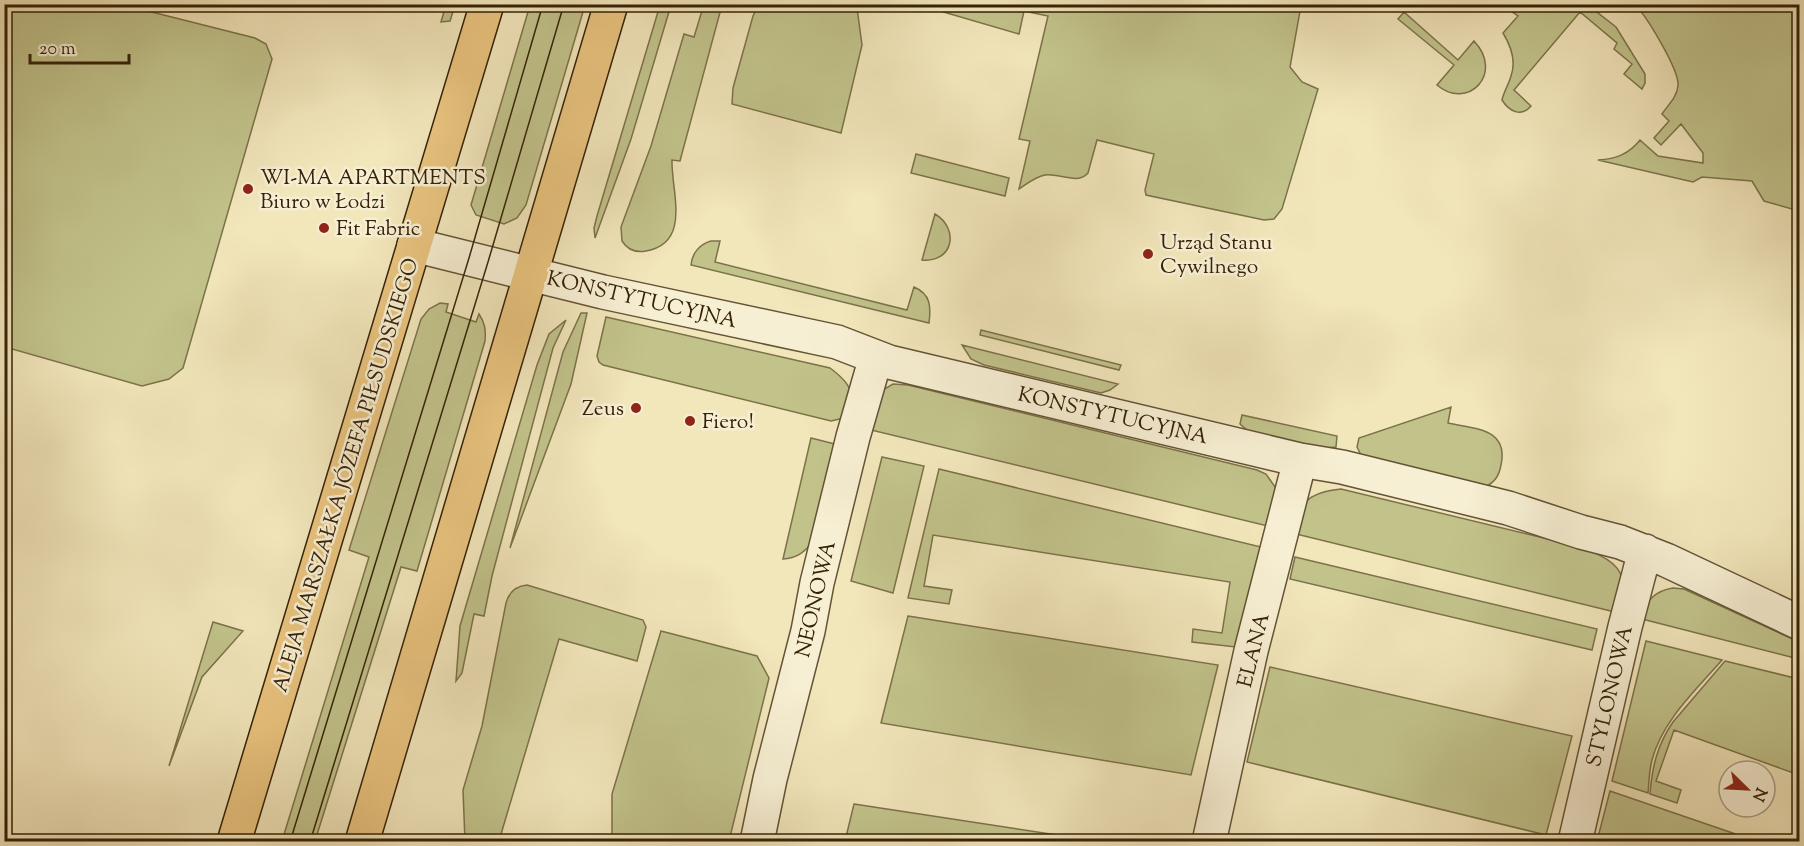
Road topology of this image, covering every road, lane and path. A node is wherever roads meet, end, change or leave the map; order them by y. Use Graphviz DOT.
graph roads {
  1 [pos="487,4"];
  2 [pos="611,4"];
  3 [pos="414,245"];
  4 [pos="532,274"];
  5 [pos="876,357"];
  6 [pos="1300,460"];
  7 [pos="1646,551"];
  8 [pos="1800,623"];
  9 [pos="234,842"];
  10 [pos="362,842"];
  11 [pos="757,842"];
  12 [pos="1209,842"];
  13 [pos="1575,842"];
  1 -- 3 [label="main road, ALEJA MARSZAŁKA JÓZEFA PIŁSUDSKIEGO"];
  2 -- 4 [label="main road"];
  3 -- 4 [label="street, KONSTYTUCYJNA"];
  3 -- 9 [label="main road, ALEJA MARSZAŁKA JÓZEFA PIŁSUDSKIEGO"];
  4 -- 5 [label="street, KONSTYTUCYJNA"];
  4 -- 10 [label="main road"];
  5 -- 6 [label="street, KONSTYTUCYJNA"];
  5 -- 11 [label="street, NEONOWA"];
  6 -- 7 [label="street, KONSTYTUCYJNA"];
  6 -- 12 [label="street, ELANA"];
  7 -- 8 [label="street, KONSTYTUCYJNA"];
  7 -- 13 [label="street, STYLONOWA"];
}
